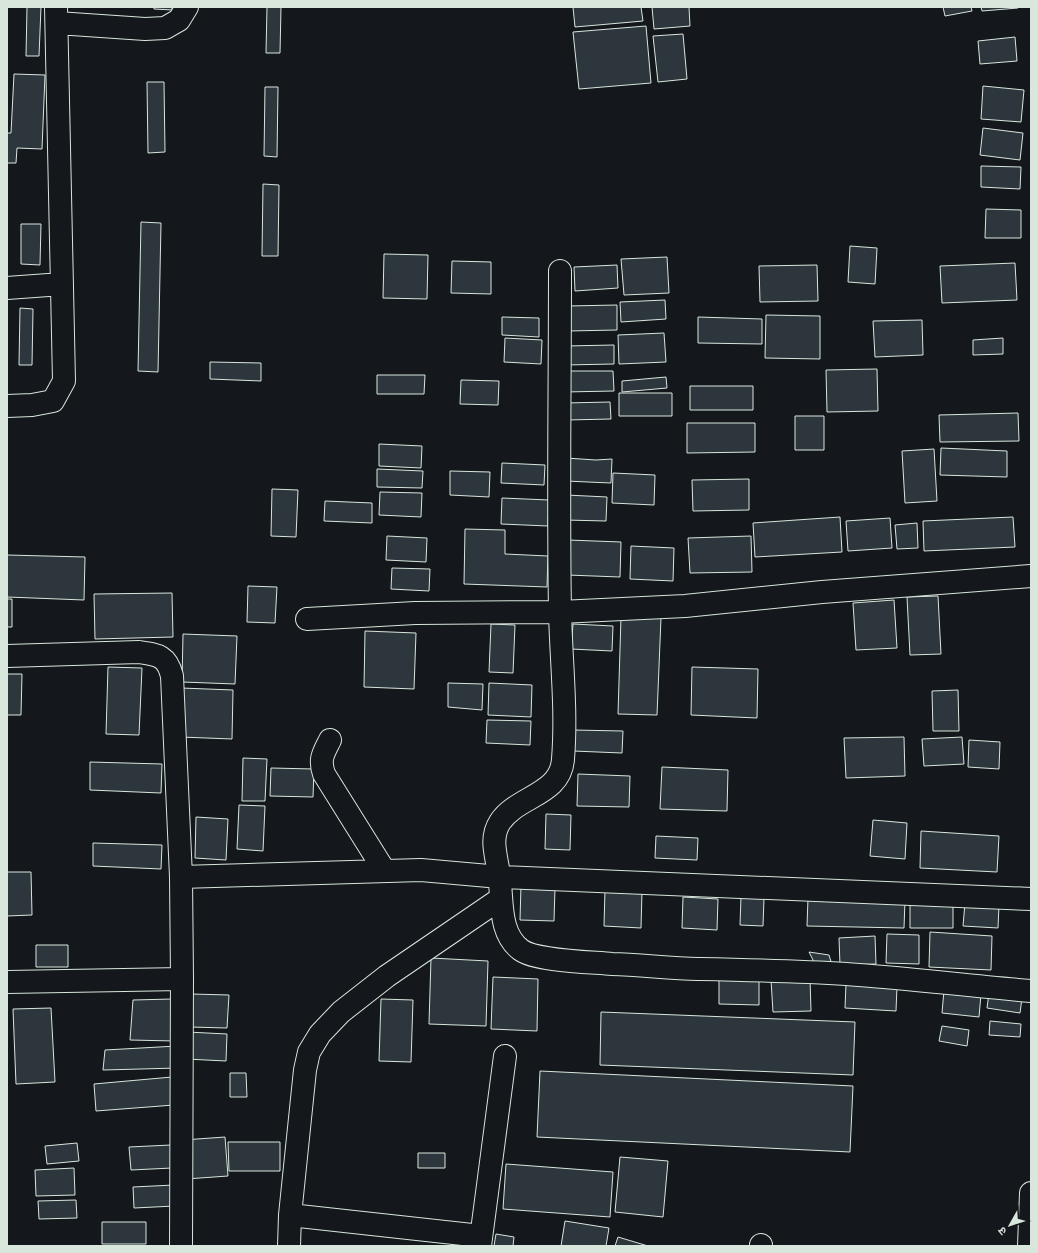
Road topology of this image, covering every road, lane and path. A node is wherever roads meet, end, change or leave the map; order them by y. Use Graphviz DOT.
graph roads {
  1 [pos="187,7"];
  2 [pos="56,15"];
  3 [pos="560,271"];
  4 [pos="62,284"];
  5 [pos="7,288"];
  6 [pos="7,406"];
  7 [pos="1031,576"];
  8 [pos="560,612"];
  9 [pos="307,619"];
  10 [pos="7,656"];
  11 [pos="330,740"];
  12 [pos="384,870"];
  13 [pos="180,877"];
  14 [pos="500,877"];
  15 [pos="500,899"];
  16 [pos="1031,899"];
  17 [pos="182,979"];
  18 [pos="7,982"];
  19 [pos="1031,991"];
  20 [pos="505,1056"];
  21 [pos="1031,1193"];
  22 [pos="290,1215"];
  23 [pos="481,1241"];
  24 [pos="181,1246"];
  25 [pos="289,1246"];
  26 [pos="1029,1246"];
  1 -- 2 [label="street"];
  2 -- 4 [label="street"];
  3 -- 8 [label="street"];
  4 -- 5 [label="street"];
  4 -- 6 [label="street"];
  7 -- 8 [label="street"];
  8 -- 9 [label="street"];
  8 -- 14 [label="street"];
  10 -- 13 [label="street"];
  11 -- 12 [label="street"];
  12 -- 13 [label="street"];
  12 -- 14 [label="street"];
  13 -- 17 [label="street"];
  14 -- 15 [label="street"];
  14 -- 16 [label="street"];
  15 -- 19 [label="street"];
  15 -- 22 [label="street"];
  17 -- 18 [label="street"];
  17 -- 24 [label="street"];
  20 -- 23 [label="street"];
  21 -- 26 [label="street"];
  22 -- 23 [label="street"];
  22 -- 25 [label="street"];
}
